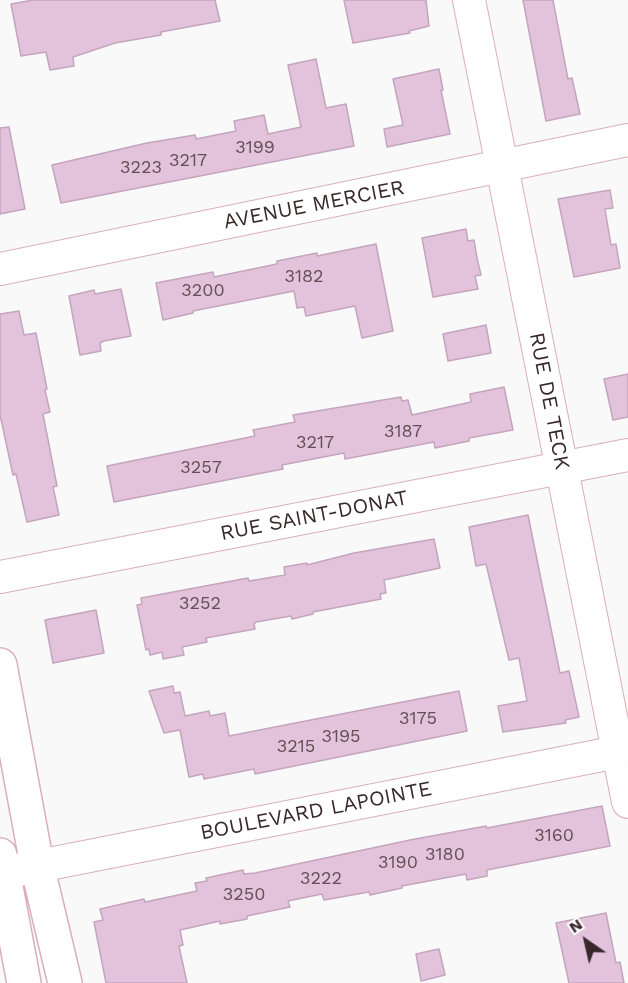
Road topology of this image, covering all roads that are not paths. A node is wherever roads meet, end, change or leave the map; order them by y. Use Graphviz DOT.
graph roads {
  1 [pos="469,0"];
  2 [pos="628,140"];
  3 [pos="502,167"];
  4 [pos="0,269"];
  5 [pos="628,455"];
  6 [pos="562,468"];
  7 [pos="0,578"];
  8 [pos="0,665"];
  9 [pos="622,751"];
  10 [pos="628,802"];
  11 [pos="2,864"];
  12 [pos="37,865"];
  13 [pos="24,983"];
  14 [pos="65,983"];
  1 -- 3 [label="street, RUE DE TECK"];
  2 -- 3 [label="street, AVENUE MERCIER"];
  3 -- 4 [label="street, AVENUE MERCIER"];
  3 -- 6 [label="street, RUE DE TECK"];
  5 -- 6 [label="street, RUE SAINT-DONAT"];
  6 -- 7 [label="street, RUE SAINT-DONAT"];
  6 -- 9 [label="street, RUE DE TECK"];
  8 -- 12 [label="main road"];
  9 -- 10 [label="street, RUE DE TECK"];
  9 -- 12 [label="street, BOULEVARD LAPOINTE"];
  11 -- 12 [label="street, BOULEVARD LAPOINTE"];
  11 -- 13 [label="main road"];
  12 -- 14 [label="main road"];
}
